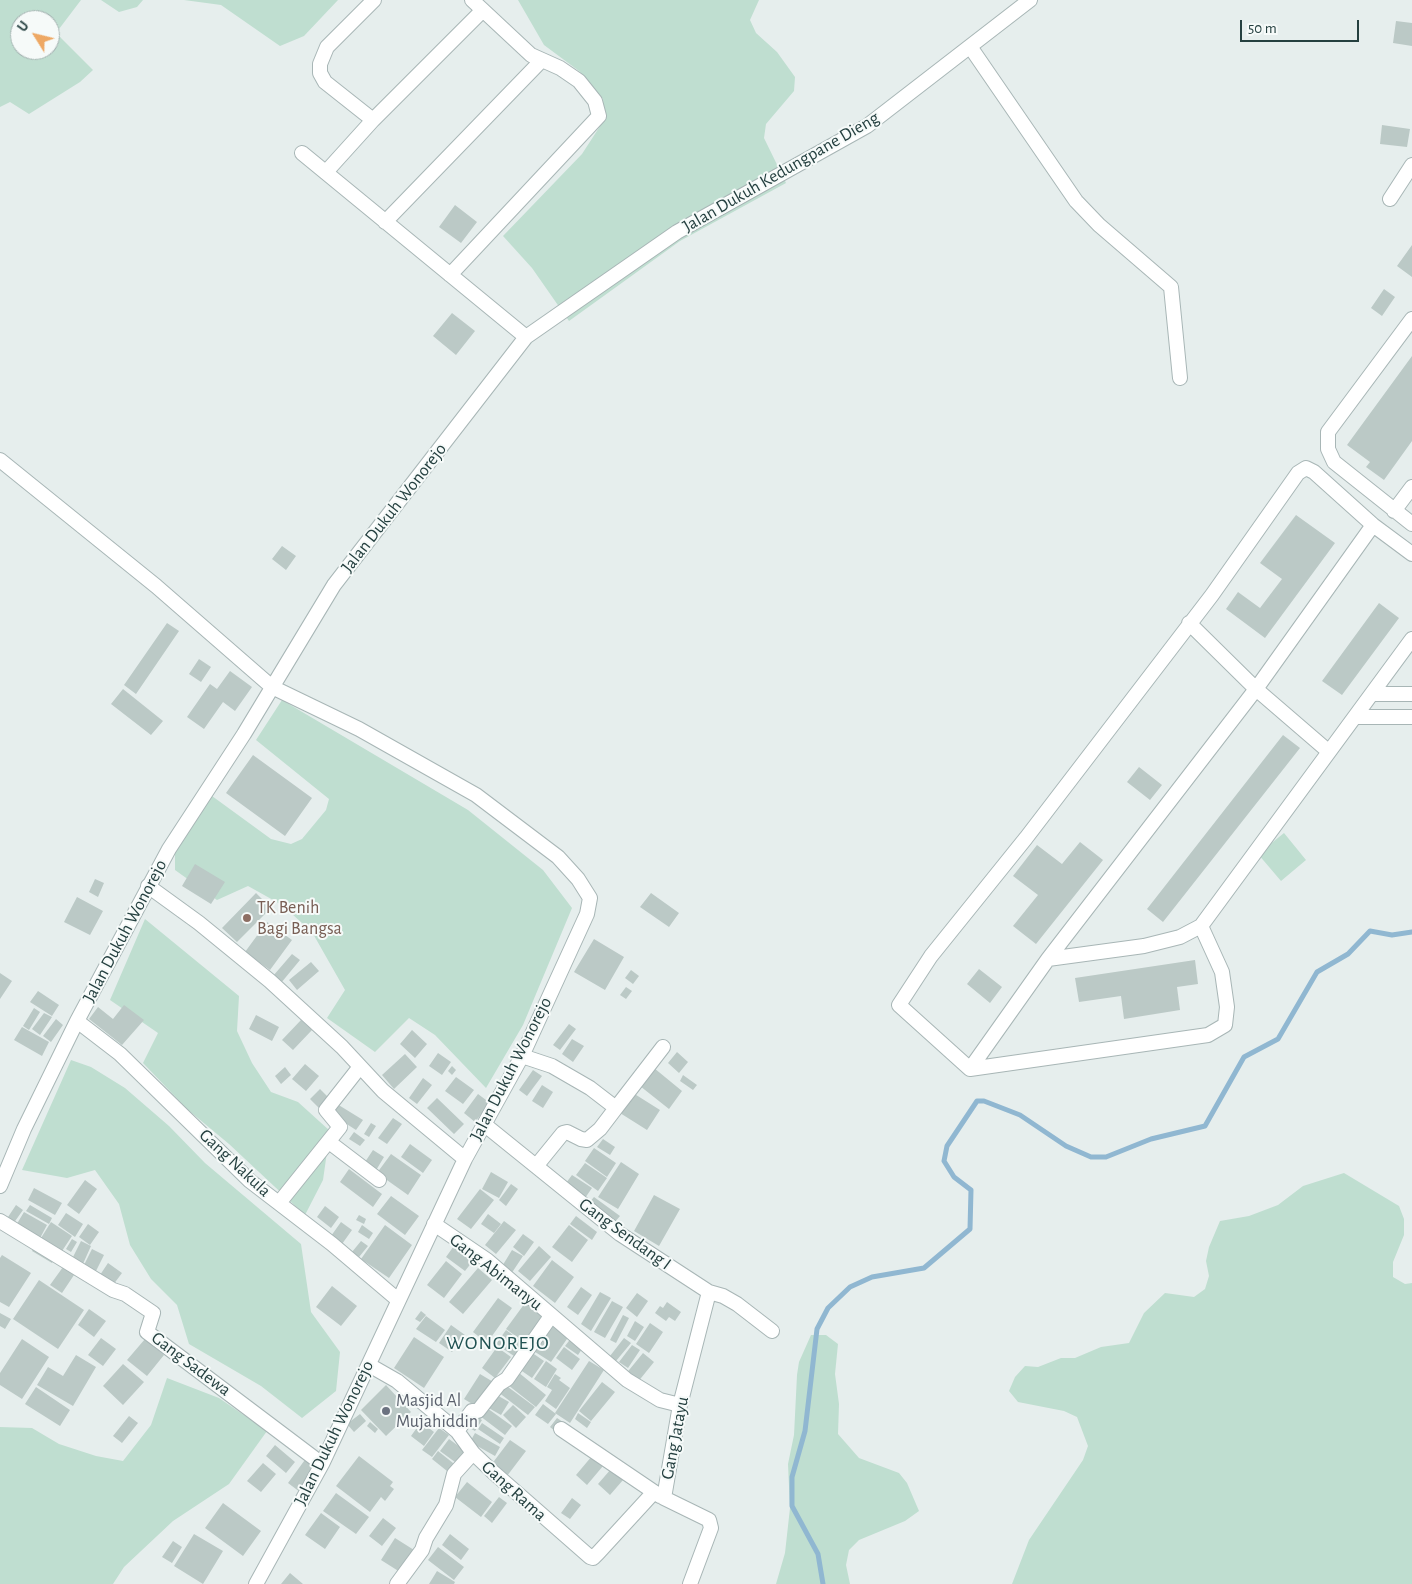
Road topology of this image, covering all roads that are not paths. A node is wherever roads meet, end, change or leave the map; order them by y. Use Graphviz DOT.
graph roads {
  1 [pos="374,0"];
  2 [pos="472,0"];
  3 [pos="1030,0"];
  4 [pos="482,11"];
  5 [pos="970,48"];
  6 [pos="541,60"];
  7 [pos="373,120"];
  8 [pos="302,153"];
  9 [pos="1412,165"];
  10 [pos="326,172"];
  11 [pos="1390,199"];
  12 [pos="385,222"];
  13 [pos="450,275"];
  14 [pos="1412,319"];
  15 [pos="526,336"];
  16 [pos="1180,378"];
  17 [pos="0,460"];
  18 [pos="1412,487"];
  19 [pos="1394,511"];
  20 [pos="1412,524"];
  21 [pos="1373,525"];
  22 [pos="1412,554"];
  23 [pos="1189,623"];
  24 [pos="1412,639"];
  25 [pos="272,687"];
  26 [pos="1256,689"];
  27 [pos="1372,694"];
  28 [pos="1412,694"];
  29 [pos="1356,717"];
  30 [pos="1412,717"];
  31 [pos="1328,751"];
  32 [pos="148,886"];
  33 [pos="1201,926"];
  34 [pos="1048,959"];
  35 [pos="77,1021"];
  36 [pos="663,1047"];
  37 [pos="522,1056"];
  38 [pos="359,1068"];
  39 [pos="970,1069"];
  40 [pos="616,1108"];
  41 [pos="485,1125"];
  42 [pos="329,1142"];
  43 [pos="465,1159"];
  44 [pos="537,1165"];
  45 [pos="379,1180"];
  46 [pos="0,1186"];
  47 [pos="279,1203"];
  48 [pos="0,1221"];
  49 [pos="434,1224"];
  50 [pos="708,1292"];
  51 [pos="398,1300"];
  52 [pos="551,1316"];
  53 [pos="772,1331"];
  54 [pos="369,1364"];
  55 [pos="680,1406"];
  56 [pos="561,1429"];
  57 [pos="457,1432"];
  58 [pos="473,1453"];
  59 [pos="322,1464"];
  60 [pos="659,1495"];
  61 [pos="256,1584"];
  62 [pos="397,1584"];
  63 [pos="690,1584"];
  1 -- 7 [label="street"];
  2 -- 4 [label="street"];
  3 -- 5 [label="street, Jalan Dukuh Kedungpane Dieng"];
  4 -- 6 [label="street"];
  4 -- 7 [label="street"];
  5 -- 15 [label="street, Jalan Dukuh Kedungpane Dieng"];
  5 -- 16 [label="street"];
  6 -- 12 [label="street"];
  6 -- 13 [label="street"];
  7 -- 10 [label="street"];
  8 -- 10 [label="street"];
  9 -- 11 [label="street"];
  10 -- 12 [label="street"];
  12 -- 13 [label="street"];
  13 -- 15 [label="street"];
  14 -- 19 [label="street"];
  15 -- 25 [label="street, Jalan Dukuh Wonorejo"];
  17 -- 25 [label="street"];
  18 -- 19 [label="street"];
  19 -- 20 [label="street"];
  21 -- 22 [label="street"];
  21 -- 23 [label="street"];
  21 -- 26 [label="street"];
  23 -- 26 [label="street"];
  23 -- 39 [label="street"];
  24 -- 27 [label="street"];
  25 -- 32 [label="street, Jalan Dukuh Wonorejo"];
  25 -- 37 [label="street, Jalan Dukuh Wonorejo"];
  26 -- 31 [label="street"];
  26 -- 34 [label="street"];
  27 -- 28 [label="street"];
  27 -- 29 [label="street"];
  29 -- 30 [label="street"];
  29 -- 31 [label="street"];
  31 -- 33 [label="street"];
  32 -- 35 [label="street, Jalan Dukuh Wonorejo"];
  32 -- 38 [label="street"];
  33 -- 34 [label="street"];
  33 -- 39 [label="street"];
  34 -- 39 [label="street"];
  35 -- 46 [label="street, Jalan Dukuh Wonorejo"];
  35 -- 47 [label="street, Gang Nakula"];
  36 -- 40 [label="street"];
  37 -- 40 [label="street"];
  37 -- 41 [label="street, Jalan Dukuh Wonorejo"];
  38 -- 42 [label="street"];
  38 -- 43 [label="street"];
  40 -- 44 [label="street"];
  41 -- 43 [label="street, Jalan Dukuh Wonorejo"];
  41 -- 44 [label="street, Gang Sendang I"];
  42 -- 45 [label="street"];
  42 -- 47 [label="street"];
  43 -- 49 [label="street, Jalan Dukuh Wonorejo"];
  44 -- 50 [label="street, Gang Sendang I"];
  47 -- 51 [label="street, Gang Nakula"];
  48 -- 59 [label="street, Gang Sadewa"];
  49 -- 51 [label="street, Jalan Dukuh Wonorejo"];
  49 -- 52 [label="street, Gang Abimanyu"];
  50 -- 53 [label="street, Gang Sendang I"];
  50 -- 55 [label="street, Gang Jatayu"];
  51 -- 54 [label="street, Jalan Dukuh Wonorejo"];
  52 -- 55 [label="street, Gang Abimanyu"];
  52 -- 57 [label="street"];
  54 -- 57 [label="street, Gang Rama"];
  54 -- 59 [label="street, Jalan Dukuh Wonorejo"];
  55 -- 60 [label="street, Gang Jatayu"];
  56 -- 60 [label="street"];
  57 -- 58 [label="street, Gang Rama"];
  58 -- 60 [label="street, Gang Rama"];
  58 -- 62 [label="street"];
  59 -- 61 [label="street, Jalan Dukuh Wonorejo"];
  60 -- 63 [label="street, Gang Jatayu"];
}
